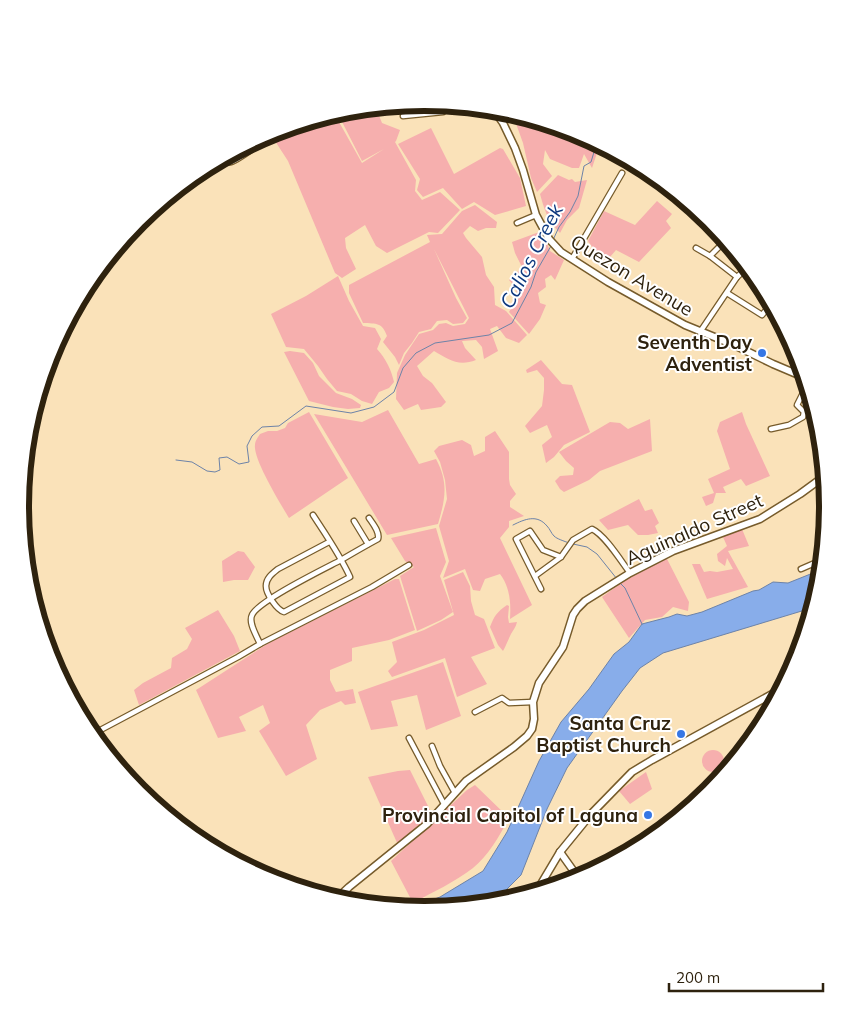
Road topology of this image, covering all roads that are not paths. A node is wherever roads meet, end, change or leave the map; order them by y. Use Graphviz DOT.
graph roads {
  1 [pos="443,112"];
  2 [pos="403,116"];
  3 [pos="499,118"];
  4 [pos="622,173"];
  5 [pos="536,215"];
  6 [pos="517,223"];
  7 [pos="721,245"];
  8 [pos="696,248"];
  9 [pos="710,256"];
  10 [pos="572,259"];
  11 [pos="743,272"];
  12 [pos="737,277"];
  13 [pos="727,293"];
  14 [pos="767,309"];
  15 [pos="700,332"];
  16 [pos="797,374"];
  17 [pos="803,392"];
  18 [pos="771,429"];
  19 [pos="819,480"];
  20 [pos="313,514"];
  21 [pos="370,518"];
  22 [pos="354,520"];
  23 [pos="329,542"];
  24 [pos="368,544"];
  25 [pos="561,557"];
  26 [pos="342,559"];
  27 [pos="816,562"];
  28 [pos="409,566"];
  29 [pos="801,569"];
  30 [pos="630,573"];
  31 [pos="535,576"];
  32 [pos="542,589"];
  33 [pos="271,599"];
  34 [pos="260,644"];
  35 [pos="772,694"];
  36 [pos="533,702"];
  37 [pos="475,712"];
  38 [pos="98,730"];
  39 [pos="409,738"];
  40 [pos="432,746"];
  41 [pos="455,793"];
  42 [pos="444,804"];
  43 [pos="560,852"];
  44 [pos="575,873"];
  45 [pos="541,885"];
  46 [pos="342,894"];
  1 -- 2 [label="street"];
  3 -- 5 [label="main road, Quezon Avenue"];
  4 -- 10 [label="street"];
  5 -- 6 [label="street"];
  5 -- 10 [label="main road, Quezon Avenue"];
  7 -- 9 [label="street"];
  8 -- 9 [label="street"];
  9 -- 12 [label="street"];
  10 -- 15 [label="main road, Quezon Avenue"];
  11 -- 12 [label="street"];
  12 -- 13 [label="street"];
  13 -- 14 [label="street"];
  13 -- 15 [label="street"];
  15 -- 16 [label="main road, Quezon Avenue"];
  17 -- 18 [label="street"];
  19 -- 30 [label="main road, Aguinaldo Street"];
  20 -- 23 [label="street"];
  21 -- 24 [label="street"];
  22 -- 24 [label="street"];
  23 -- 26 [label="street"];
  23 -- 33 [label="street"];
  24 -- 26 [label="street"];
  25 -- 30 [label="street"];
  25 -- 31 [label="street"];
  25 -- 31 [label="street"];
  26 -- 33 [label="street"];
  26 -- 33 [label="street"];
  27 -- 29 [label="street"];
  28 -- 34 [label="street"];
  30 -- 36 [label="main road, Aguinaldo Street"];
  31 -- 32 [label="street"];
  33 -- 34 [label="street"];
  34 -- 38 [label="street"];
  35 -- 43 [label="main road"];
  36 -- 37 [label="street"];
  36 -- 41 [label="main road, Aguinaldo Street"];
  39 -- 42 [label="street"];
  40 -- 41 [label="street"];
  41 -- 42 [label="main road, Aguinaldo Street"];
  42 -- 46 [label="main road, Aguinaldo Street"];
  43 -- 44 [label="main road"];
  43 -- 45 [label="main road"];
}
